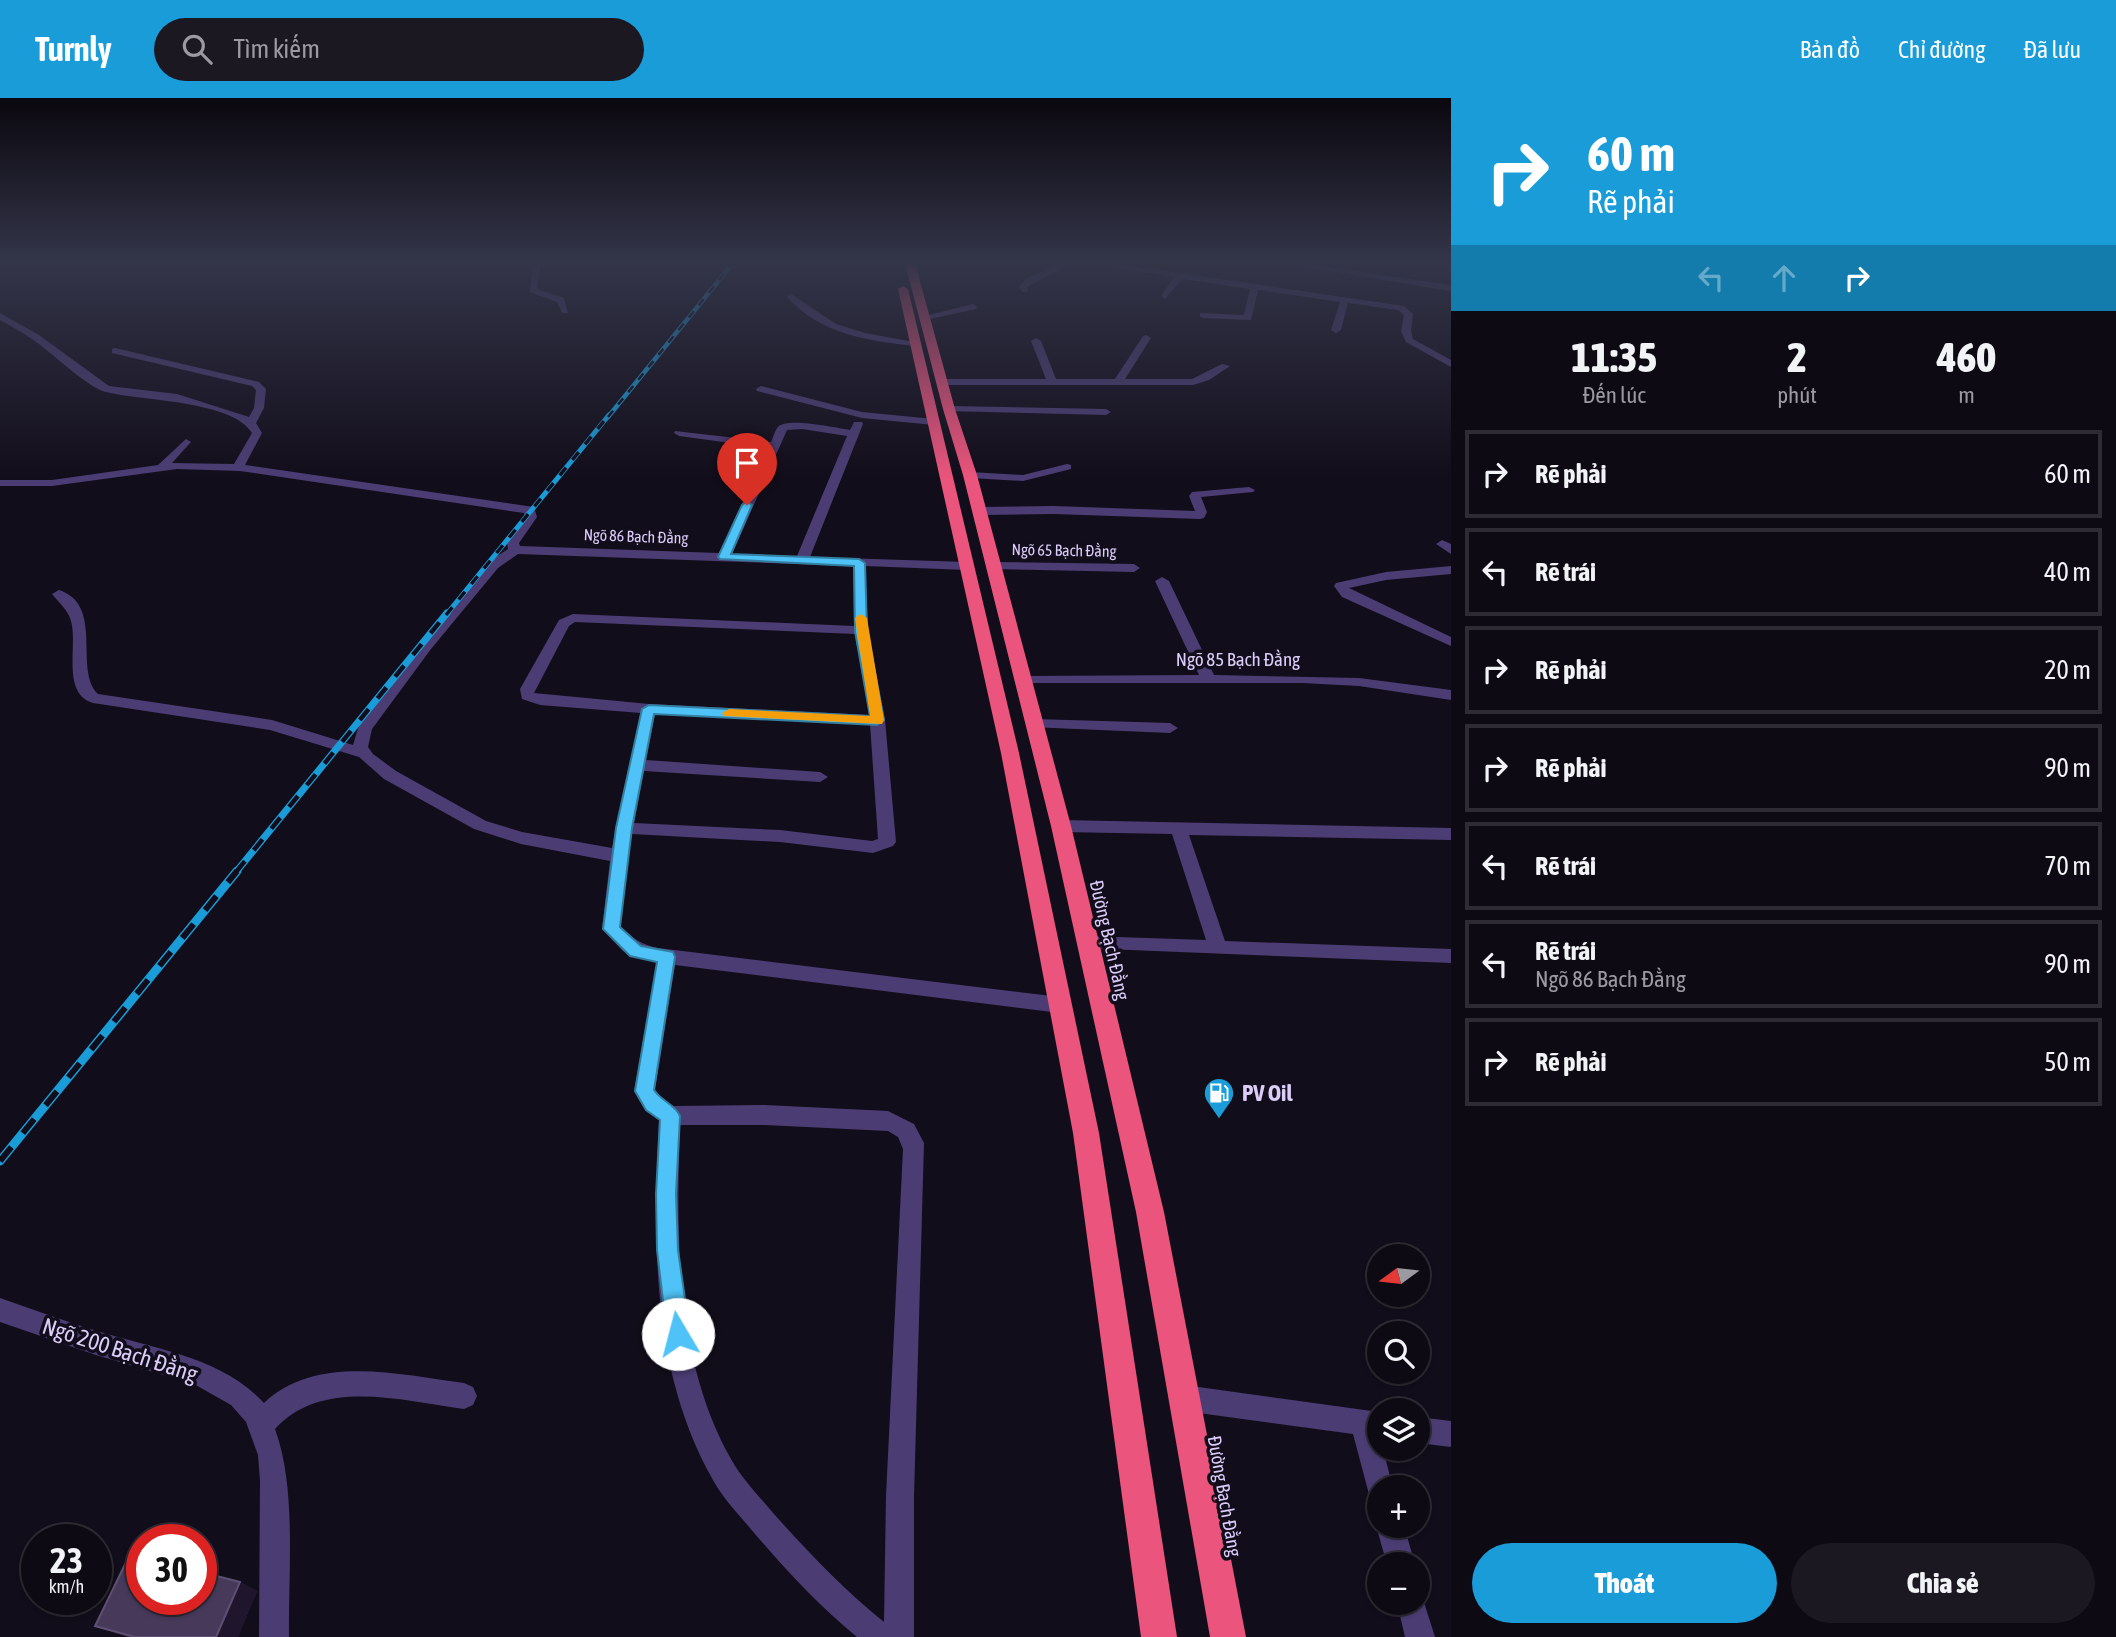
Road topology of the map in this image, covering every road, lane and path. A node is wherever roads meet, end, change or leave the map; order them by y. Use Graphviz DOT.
graph roads {
  1 [pos="32,335"];
  2 [pos="854,335"];
  3 [pos="913,335"];
  4 [pos="930,335"];
  5 [pos="1407,335"];
  6 [pos="1146,338"];
  7 [pos="1036,341"];
  8 [pos="915,343"];
  9 [pos="115,351"];
  10 [pos="1451,364"];
  11 [pos="1225,366"];
  12 [pos="942,382"];
  13 [pos="1053,383"];
  14 [pos="1117,383"];
  15 [pos="761,389"];
  16 [pos="1106,412"];
  17 [pos="862,415"];
  18 [pos="942,416"];
  19 [pos="251,423"];
  20 [pos="679,433"];
  21 [pos="853,434"];
  22 [pos="186,442"];
  23 [pos="774,446"];
  24 [pos="162,467"];
  25 [pos="1067,467"];
  26 [pos="240,468"];
  27 [pos="970,475"];
  28 [pos="0,483"];
  29 [pos="1249,490"];
  30 [pos="979,511"];
  31 [pos="515,550"];
  32 [pos="724,557"];
  33 [pos="802,560"];
  34 [pos="859,563"];
  35 [pos="967,566"];
  36 [pos="993,566"];
  37 [pos="1134,568"];
  38 [pos="1451,570"];
  39 [pos="1162,581"];
  40 [pos="59,594"];
  41 [pos="861,631"];
  42 [pos="1451,642"];
  43 [pos="1208,677"];
  44 [pos="1024,680"];
  45 [pos="1451,695"];
  46 [pos="649,709"];
  47 [pos="1001,717"];
  48 [pos="877,720"];
  49 [pos="1034,720"];
  50 [pos="1170,728"];
  51 [pos="362,753"];
  52 [pos="637,765"];
  53 [pos="820,776"];
  54 [pos="1060,826"];
  55 [pos="624,828"];
  56 [pos="1179,831"];
  57 [pos="1451,834"];
  58 [pos="620,856"];
  59 [pos="1088,943"];
  60 [pos="1218,947"];
  61 [pos="1451,956"];
  62 [pos="667,957"];
  63 [pos="1060,1006"];
  64 [pos="670,1116"];
  65 [pos="0,1310"];
  66 [pos="464,1396"];
  67 [pos="1184,1398"];
  68 [pos="1367,1423"];
  69 [pos="262,1424"];
  70 [pos="1430,1431"];
  71 [pos="1451,1434"];
  72 [pos="1414,1615"];
  73 [pos="274,1637"];
  74 [pos="880,1637"];
  75 [pos="899,1637"];
  76 [pos="1159,1637"];
  77 [pos="1228,1637"];
  78 [pos="1420,1637"];
  1 -- 19 [label="street"];
  2 -- 8 [label="street"];
  3 -- 8 [label="highway, Đường Bạch Đằng"];
  4 -- 12 [label="highway, Đường Bạch Đằng"];
  5 -- 10 [label="street"];
  6 -- 14 [label="street"];
  7 -- 13 [label="street"];
  8 -- 18 [label="highway, Đường Bạch Đằng"];
  9 -- 19 [label="street"];
  11 -- 14 [label="street"];
  12 -- 13 [label="street"];
  12 -- 18 [label="highway, Đường Bạch Đằng"];
  13 -- 14 [label="street"];
  15 -- 17 [label="street"];
  16 -- 18 [label="street"];
  17 -- 18 [label="street"];
  17 -- 21 [label="street"];
  18 -- 27 [label="highway, Đường Bạch Đằng"];
  18 -- 35 [label="highway, Đường Bạch Đằng"];
  19 -- 26 [label="street"];
  20 -- 23 [label="street"];
  21 -- 23 [label="street"];
  21 -- 33 [label="street"];
  22 -- 24 [label="street"];
  23 -- 32 [label="street"];
  24 -- 26 [label="street"];
  24 -- 28 [label="street"];
  25 -- 27 [label="street"];
  26 -- 31 [label="street"];
  27 -- 30 [label="highway, Đường Bạch Đằng"];
  29 -- 30 [label="street"];
  30 -- 36 [label="highway, Đường Bạch Đằng"];
  31 -- 32 [label="street, Ngõ 86 Bạch Đằng"];
  31 -- 51 [label="street"];
  32 -- 33 [label="street, Ngõ 86 Bạch Đằng"];
  33 -- 34 [label="street, Ngõ 86 Bạch Đằng"];
  34 -- 35 [label="street, Ngõ 86 Bạch Đằng"];
  34 -- 41 [label="street"];
  35 -- 47 [label="highway, Đường Bạch Đằng"];
  36 -- 37 [label="street, Ngõ 65 Bạch Đằng"];
  36 -- 44 [label="highway, Đường Bạch Đằng"];
  38 -- 42 [label="street"];
  39 -- 43 [label="street"];
  40 -- 51 [label="street"];
  41 -- 46 [label="street"];
  41 -- 48 [label="street"];
  43 -- 44 [label="street, Ngõ 85 Bạch Đằng"];
  43 -- 45 [label="street, Ngõ 85 Bạch Đằng"];
  44 -- 49 [label="highway, Đường Bạch Đằng"];
  46 -- 48 [label="street"];
  46 -- 52 [label="street"];
  47 -- 49 [label="highway"];
  47 -- 63 [label="highway, Đường Bạch Đằng"];
  48 -- 55 [label="street"];
  49 -- 50 [label="street"];
  49 -- 54 [label="highway, Đường Bạch Đằng"];
  51 -- 58 [label="street"];
  52 -- 53 [label="street"];
  52 -- 55 [label="street"];
  54 -- 56 [label="street"];
  54 -- 59 [label="highway, Đường Bạch Đằng"];
  55 -- 58 [label="street"];
  56 -- 57 [label="street"];
  56 -- 60 [label="street"];
  58 -- 62 [label="street"];
  59 -- 60 [label="street"];
  59 -- 67 [label="highway, Đường Bạch Đằng"];
  60 -- 61 [label="street"];
  62 -- 63 [label="street"];
  62 -- 64 [label="street"];
  63 -- 76 [label="highway, Đường Bạch Đằng"];
  64 -- 74 [label="street"];
  64 -- 75 [label="street"];
  65 -- 69 [label="street, Ngõ 200 Bạch Đằng"];
  66 -- 69 [label="street"];
  67 -- 68 [label="street"];
  67 -- 77 [label="highway, Đường Bạch Đằng"];
  69 -- 73 [label="street, Ngõ 200 Bạch Đằng"];
  70 -- 71 [label="street"];
  72 -- 78 [label="street"];
}
